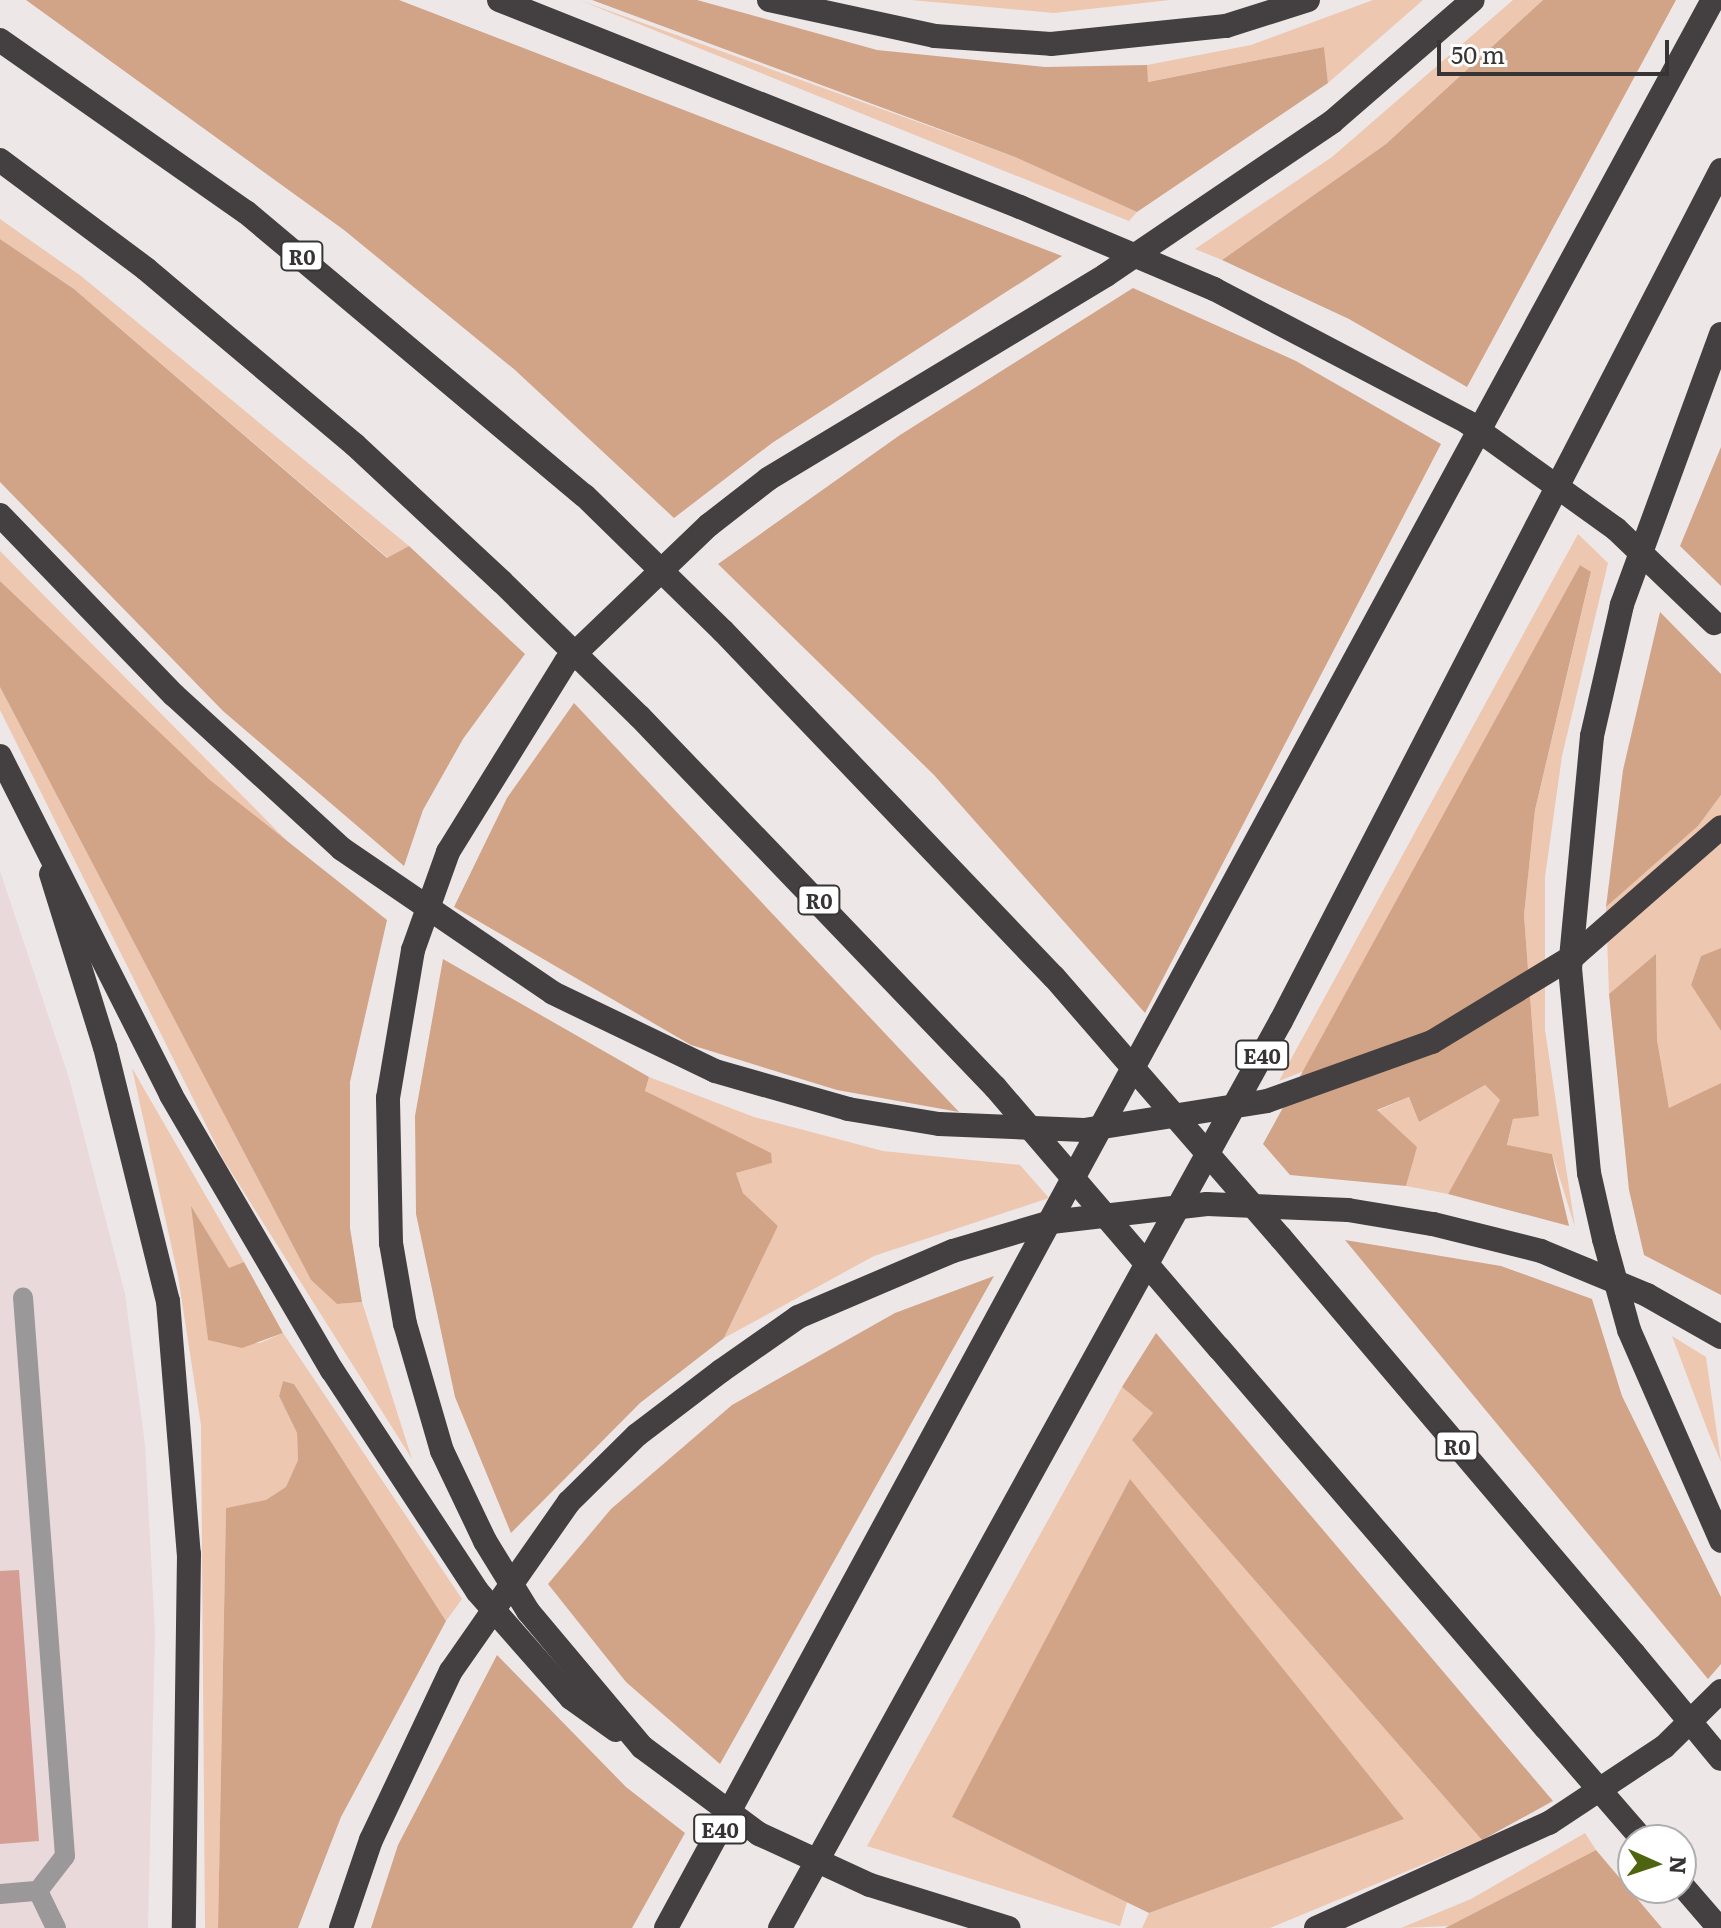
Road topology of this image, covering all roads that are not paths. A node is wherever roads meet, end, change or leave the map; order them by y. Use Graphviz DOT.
graph roads {
  1 [pos="499,0"];
  2 [pos="769,0"];
  3 [pos="1308,0"];
  4 [pos="1473,0"];
  5 [pos="1713,0"];
  6 [pos="0,40"];
  7 [pos="0,160"];
  8 [pos="1721,170"];
  9 [pos="1721,334"];
  10 [pos="0,515"];
  11 [pos="1718,627"];
  12 [pos="0,756"];
  13 [pos="1721,827"];
  14 [pos="43,849"];
  15 [pos="23,1298"];
  16 [pos="1721,1337"];
  17 [pos="1721,1541"];
  18 [pos="1721,1691"];
  19 [pos="642,1747"];
  20 [pos="1721,1759"];
  21 [pos="1629,1824"];
  22 [pos="38,1891"];
  23 [pos="0,1894"];
  24 [pos="1697,1903"];
  25 [pos="56,1928"];
  26 [pos="184,1928"];
  27 [pos="341,1928"];
  28 [pos="666,1928"];
  29 [pos="780,1928"];
  30 [pos="1009,1928"];
  31 [pos="1316,1928"];
  32 [pos="1719,1928"];
  1 -- 11 [label="highway, bridge"];
  2 -- 3 [label="highway"];
  4 -- 19 [label="highway"];
  5 -- 28 [label="highway, E40"];
  6 -- 20 [label="highway, R0, bridge"];
  7 -- 21 [label="highway, R0, bridge"];
  8 -- 29 [label="highway, E40"];
  9 -- 17 [label="highway"];
  10 -- 13 [label="highway, bridge"];
  12 -- 14 [label="highway"];
  14 -- 19 [label="highway"];
  14 -- 26 [label="highway"];
  15 -- 22 [label="lane"];
  16 -- 27 [label="highway, bridge"];
  18 -- 31 [label="highway"];
  19 -- 30 [label="highway, bridge"];
  22 -- 23 [label="lane"];
  22 -- 25 [label="lane"];
  24 -- 32 [label="highway"];
}
